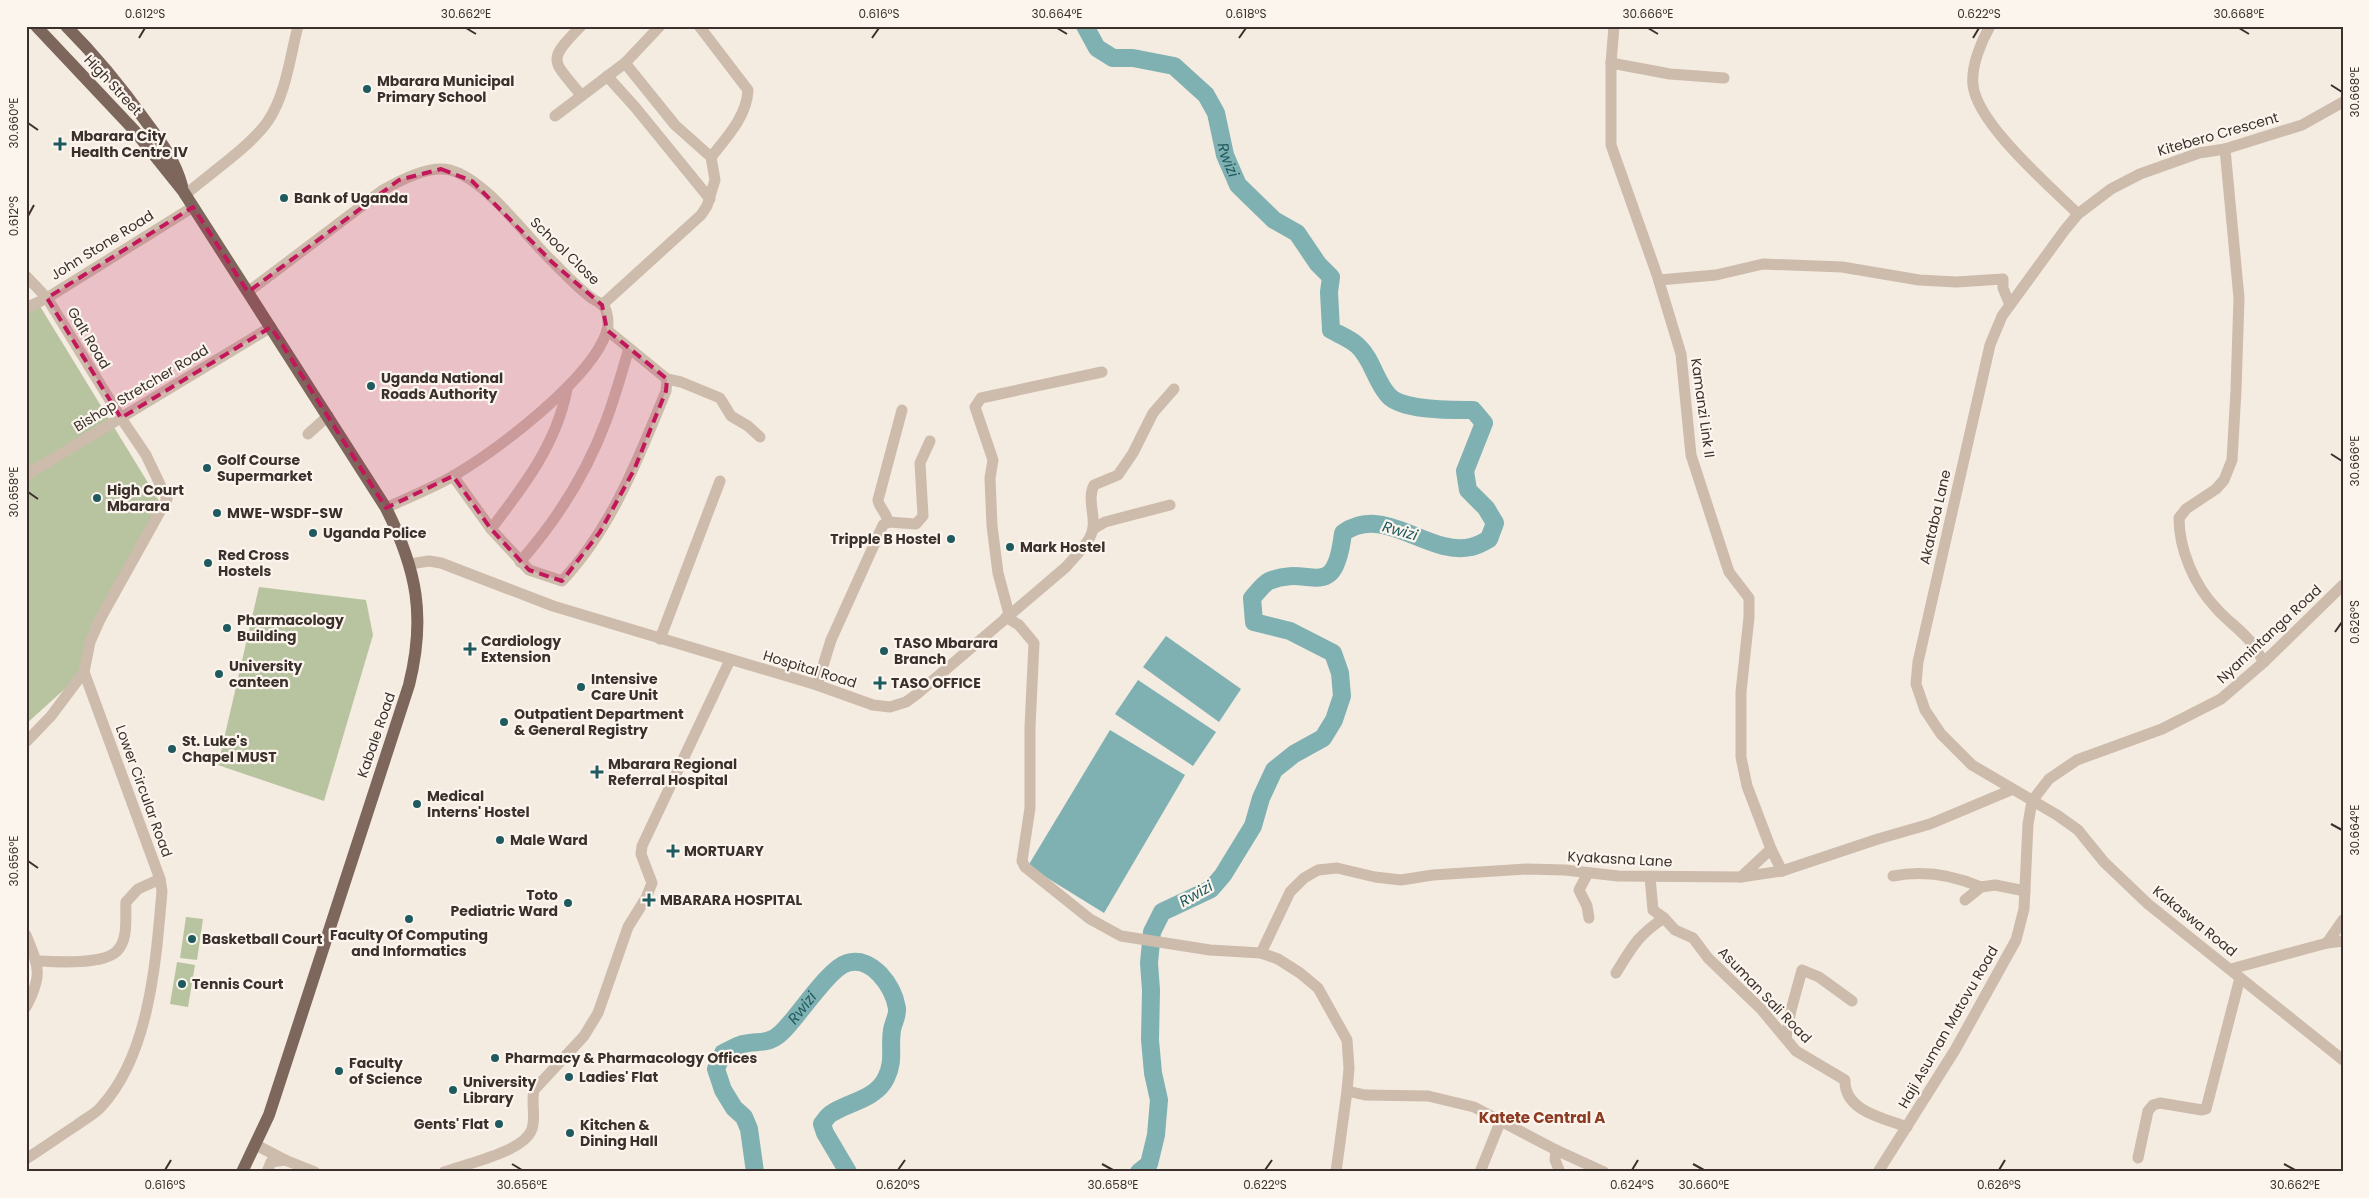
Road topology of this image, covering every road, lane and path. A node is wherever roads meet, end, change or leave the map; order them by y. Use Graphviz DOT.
graph roads {
  1 [pos="36,26"];
  2 [pos="66,26"];
  3 [pos="298,26"];
  4 [pos="581,26"];
  5 [pos="660,26"];
  6 [pos="700,26"];
  7 [pos="1614,26"];
  8 [pos="1986,27"];
  9 [pos="625,63"];
  10 [pos="1611,63"];
  11 [pos="607,76"];
  12 [pos="1724,78"];
  13 [pos="581,95"];
  14 [pos="2343,102"];
  15 [pos="554,116"];
  16 [pos="2225,148"];
  17 [pos="711,157"];
  18 [pos="184,193"];
  19 [pos="710,199"];
  20 [pos="193,206"];
  21 [pos="2078,214"];
  22 [pos="26,276"];
  23 [pos="1659,280"];
  24 [pos="248,292"];
  25 [pos="47,298"];
  26 [pos="602,305"];
  27 [pos="2010,305"];
  28 [pos="26,308"];
  29 [pos="271,327"];
  30 [pos="607,330"];
  31 [pos="629,348"];
  32 [pos="1102,372"];
  33 [pos="667,379"];
  34 [pos="567,389"];
  35 [pos="1174,389"];
  36 [pos="902,410"];
  37 [pos="328,416"];
  38 [pos="120,418"];
  39 [pos="308,434"];
  40 [pos="760,437"];
  41 [pos="930,441"];
  42 [pos="26,475"];
  43 [pos="454,476"];
  44 [pos="720,482"];
  45 [pos="1170,505"];
  46 [pos="386,508"];
  47 [pos="888,522"];
  48 [pos="1093,528"];
  49 [pos="491,529"];
  50 [pos="520,562"];
  51 [pos="410,564"];
  52 [pos="2343,585"];
  53 [pos="1008,616"];
  54 [pos="660,639"];
  55 [pos="730,660"];
  56 [pos="2264,662"];
  57 [pos="84,672"];
  58 [pos="817,685"];
  59 [pos="26,742"];
  60 [pos="2011,790"];
  61 [pos="2032,801"];
  62 [pos="1771,848"];
  63 [pos="1782,871"];
  64 [pos="1588,873"];
  65 [pos="1893,876"];
  66 [pos="1650,877"];
  67 [pos="1741,877"];
  68 [pos="160,879"];
  69 [pos="1981,887"];
  70 [pos="2025,891"];
  71 [pos="1964,900"];
  72 [pos="1589,918"];
  73 [pos="1664,918"];
  74 [pos="2343,920"];
  75 [pos="26,935"];
  76 [pos="2343,941"];
  77 [pos="2326,943"];
  78 [pos="1261,953"];
  79 [pos="37,961"];
  80 [pos="2231,969"];
  81 [pos="1616,973"];
  82 [pos="2240,978"];
  83 [pos="1852,1001"];
  84 [pos="26,1007"];
  85 [pos="1786,1038"];
  86 [pos="2343,1060"];
  87 [pos="1347,1092"];
  88 [pos="1501,1120"];
  89 [pos="1907,1127"];
  90 [pos="256,1145"];
  91 [pos="1556,1150"];
  92 [pos="2138,1158"];
  93 [pos="26,1159"];
  94 [pos="285,1160"];
  95 [pos="242,1172"];
  96 [pos="267,1172"];
  97 [pos="315,1172"];
  98 [pos="444,1172"];
  99 [pos="1336,1172"];
  100 [pos="1480,1172"];
  101 [pos="1560,1172"];
  102 [pos="1604,1172"];
  103 [pos="1878,1172"];
  1 -- 18 [label="main road, High Street"];
  2 -- 18 [label="main road, High Street"];
  3 -- 18 [label="street"];
  4 -- 13 [label="street"];
  5 -- 9 [label="street"];
  6 -- 17 [label="street"];
  7 -- 10 [label="street, Kamanzi Link II"];
  8 -- 21 [label="street"];
  9 -- 11 [label="street"];
  9 -- 17 [label="street"];
  10 -- 12 [label="street"];
  10 -- 23 [label="street, Kamanzi Link II"];
  11 -- 13 [label="street"];
  11 -- 19 [label="street"];
  13 -- 15 [label="street"];
  14 -- 16 [label="street, Kitebero Crescent"];
  16 -- 21 [label="street, Kitebero Crescent"];
  16 -- 56 [label="street"];
  17 -- 19 [label="street"];
  18 -- 20 [label="main road, High Street"];
  19 -- 26 [label="street"];
  20 -- 24 [label="main road, High Street"];
  20 -- 25 [label="street, John Stone Road"];
  21 -- 27 [label="street, Akataba Lane"];
  22 -- 25 [label="street, Galt Road"];
  23 -- 27 [label="street"];
  23 -- 62 [label="street, Kamanzi Link II"];
  24 -- 26 [label="street, School Close"];
  24 -- 29 [label="main road, High Street"];
  25 -- 28 [label="street, John Stone Road"];
  25 -- 38 [label="street, Galt Road"];
  26 -- 30 [label="street, School Close"];
  27 -- 60 [label="street, Akataba Lane"];
  29 -- 37 [label="main road, Kabale Road"];
  29 -- 38 [label="street, Bishop Stretcher Road"];
  30 -- 31 [label="street"];
  30 -- 34 [label="street"];
  31 -- 33 [label="street"];
  31 -- 50 [label="street"];
  32 -- 53 [label="street"];
  33 -- 40 [label="street"];
  33 -- 50 [label="street"];
  34 -- 43 [label="street"];
  34 -- 49 [label="street"];
  35 -- 48 [label="street"];
  36 -- 47 [label="street"];
  37 -- 39 [label="street"];
  37 -- 46 [label="main road, Kabale Road"];
  38 -- 42 [label="street, Bishop Stretcher Road"];
  38 -- 57 [label="street"];
  41 -- 47 [label="street"];
  43 -- 46 [label="street"];
  43 -- 49 [label="street"];
  44 -- 54 [label="street"];
  45 -- 48 [label="street"];
  46 -- 51 [label="main road, Kabale Road"];
  47 -- 58 [label="street"];
  48 -- 53 [label="street, Hospital Road"];
  49 -- 50 [label="street"];
  51 -- 54 [label="street, Hospital Road"];
  51 -- 90 [label="main road, Kabale Road"];
  52 -- 56 [label="street, Nyamintanga Road"];
  53 -- 58 [label="street, Hospital Road"];
  53 -- 78 [label="street"];
  54 -- 55 [label="street, Hospital Road"];
  55 -- 58 [label="street, Hospital Road"];
  55 -- 98 [label="street"];
  56 -- 61 [label="street, Nyamintanga Road"];
  57 -- 59 [label="street"];
  57 -- 68 [label="street, Lower Circular Road"];
  60 -- 61 [label="street, Akataba Lane"];
  60 -- 63 [label="street, Kyakasna Lane"];
  61 -- 70 [label="street, Haji Asuman Matovu Road"];
  61 -- 80 [label="street, Kakaswa Road"];
  62 -- 63 [label="street, Kamanzi Link II"];
  62 -- 67 [label="street"];
  63 -- 67 [label="street, Kyakasna Lane"];
  64 -- 66 [label="street, Kyakasna Lane"];
  64 -- 72 [label="street"];
  64 -- 78 [label="street, Kyakasna Lane"];
  65 -- 69 [label="street"];
  66 -- 67 [label="street, Kyakasna Lane"];
  66 -- 73 [label="street, Asuman Sali Road"];
  68 -- 79 [label="street"];
  68 -- 93 [label="street, Lower Circular Road"];
  69 -- 70 [label="street"];
  69 -- 71 [label="street"];
  70 -- 89 [label="street, Haji Asuman Matovu Road"];
  73 -- 81 [label="street"];
  73 -- 85 [label="street, Asuman Sali Road"];
  74 -- 77 [label="street"];
  75 -- 79 [label="street"];
  76 -- 77 [label="street"];
  77 -- 80 [label="street"];
  78 -- 87 [label="street"];
  79 -- 84 [label="street"];
  80 -- 82 [label="street, Kakaswa Road"];
  82 -- 86 [label="street, Kakaswa Road"];
  82 -- 92 [label="street"];
  83 -- 85 [label="street"];
  85 -- 89 [label="street, Asuman Sali Road"];
  87 -- 88 [label="street"];
  87 -- 99 [label="street"];
  88 -- 91 [label="street"];
  88 -- 100 [label="street"];
  89 -- 103 [label="street, Haji Asuman Matovu Road"];
  90 -- 94 [label="street"];
  90 -- 95 [label="main road, Kabale Road"];
  91 -- 101 [label="street"];
  91 -- 102 [label="street"];
  94 -- 96 [label="street"];
  94 -- 97 [label="street"];
}
